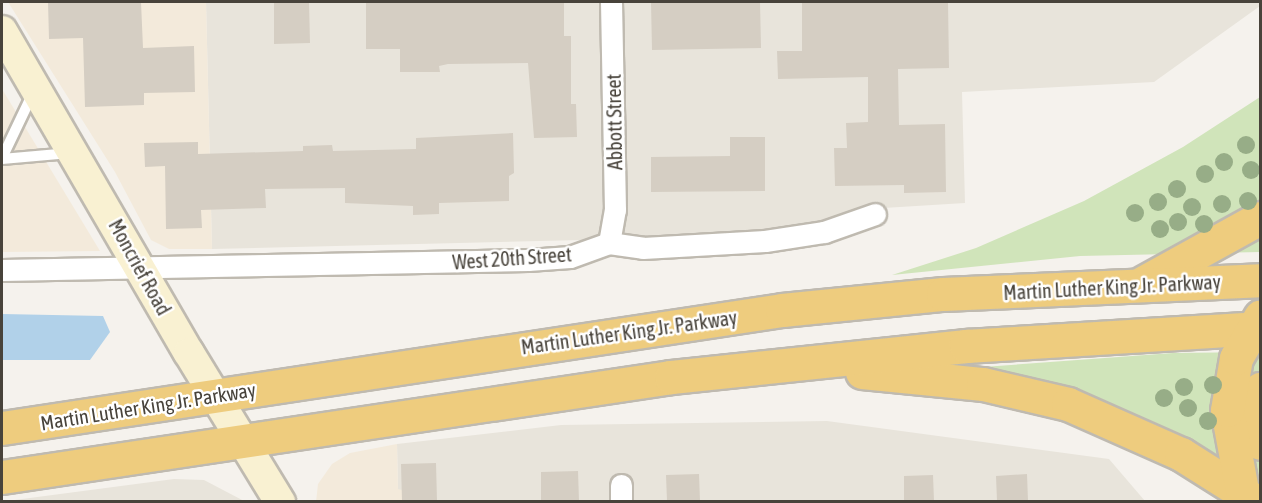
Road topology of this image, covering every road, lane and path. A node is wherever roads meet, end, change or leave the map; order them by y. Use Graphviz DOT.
graph roads {
  1 [pos="611,2"];
  2 [pos="2,32"];
  3 [pos="36,88"];
  4 [pos="75,153"];
  5 [pos="2,158"];
  6 [pos="875,214"];
  7 [pos="1260,218"];
  8 [pos="609,243"];
  9 [pos="143,269"];
  10 [pos="2,270"];
  11 [pos="1260,280"];
  12 [pos="1137,285"];
  13 [pos="1257,325"];
  14 [pos="671,377"];
  15 [pos="1260,389"];
  16 [pos="216,396"];
  17 [pos="2,428"];
  18 [pos="243,441"];
  19 [pos="1260,443"];
  20 [pos="2,477"];
  21 [pos="1249,496"];
  22 [pos="280,501"];
  1 -- 8 [label="street, Abbott Street"];
  2 -- 3 [label="main road, Moncrief Road"];
  3 -- 4 [label="main road, Moncrief Road"];
  3 -- 5 [label="lane"];
  4 -- 5 [label="lane"];
  4 -- 9 [label="main road, Moncrief Road"];
  6 -- 8 [label="street, West 20th Street"];
  7 -- 12 [label="highway"];
  8 -- 9 [label="street, West 20th Street"];
  9 -- 10 [label="street, West 20th Street"];
  9 -- 16 [label="main road, Moncrief Road"];
  11 -- 12 [label="highway, Martin Luther King Jr. Parkway"];
  12 -- 16 [label="highway, Martin Luther King Jr. Parkway"];
  13 -- 14 [label="highway"];
  13 -- 21 [label="highway"];
  14 -- 18 [label="highway"];
  14 -- 21 [label="highway"];
  15 -- 19 [label="highway"];
  16 -- 17 [label="highway, Martin Luther King Jr. Parkway"];
  16 -- 18 [label="main road, Moncrief Road"];
  18 -- 20 [label="highway"];
  18 -- 22 [label="main road, Moncrief Road"];
}
